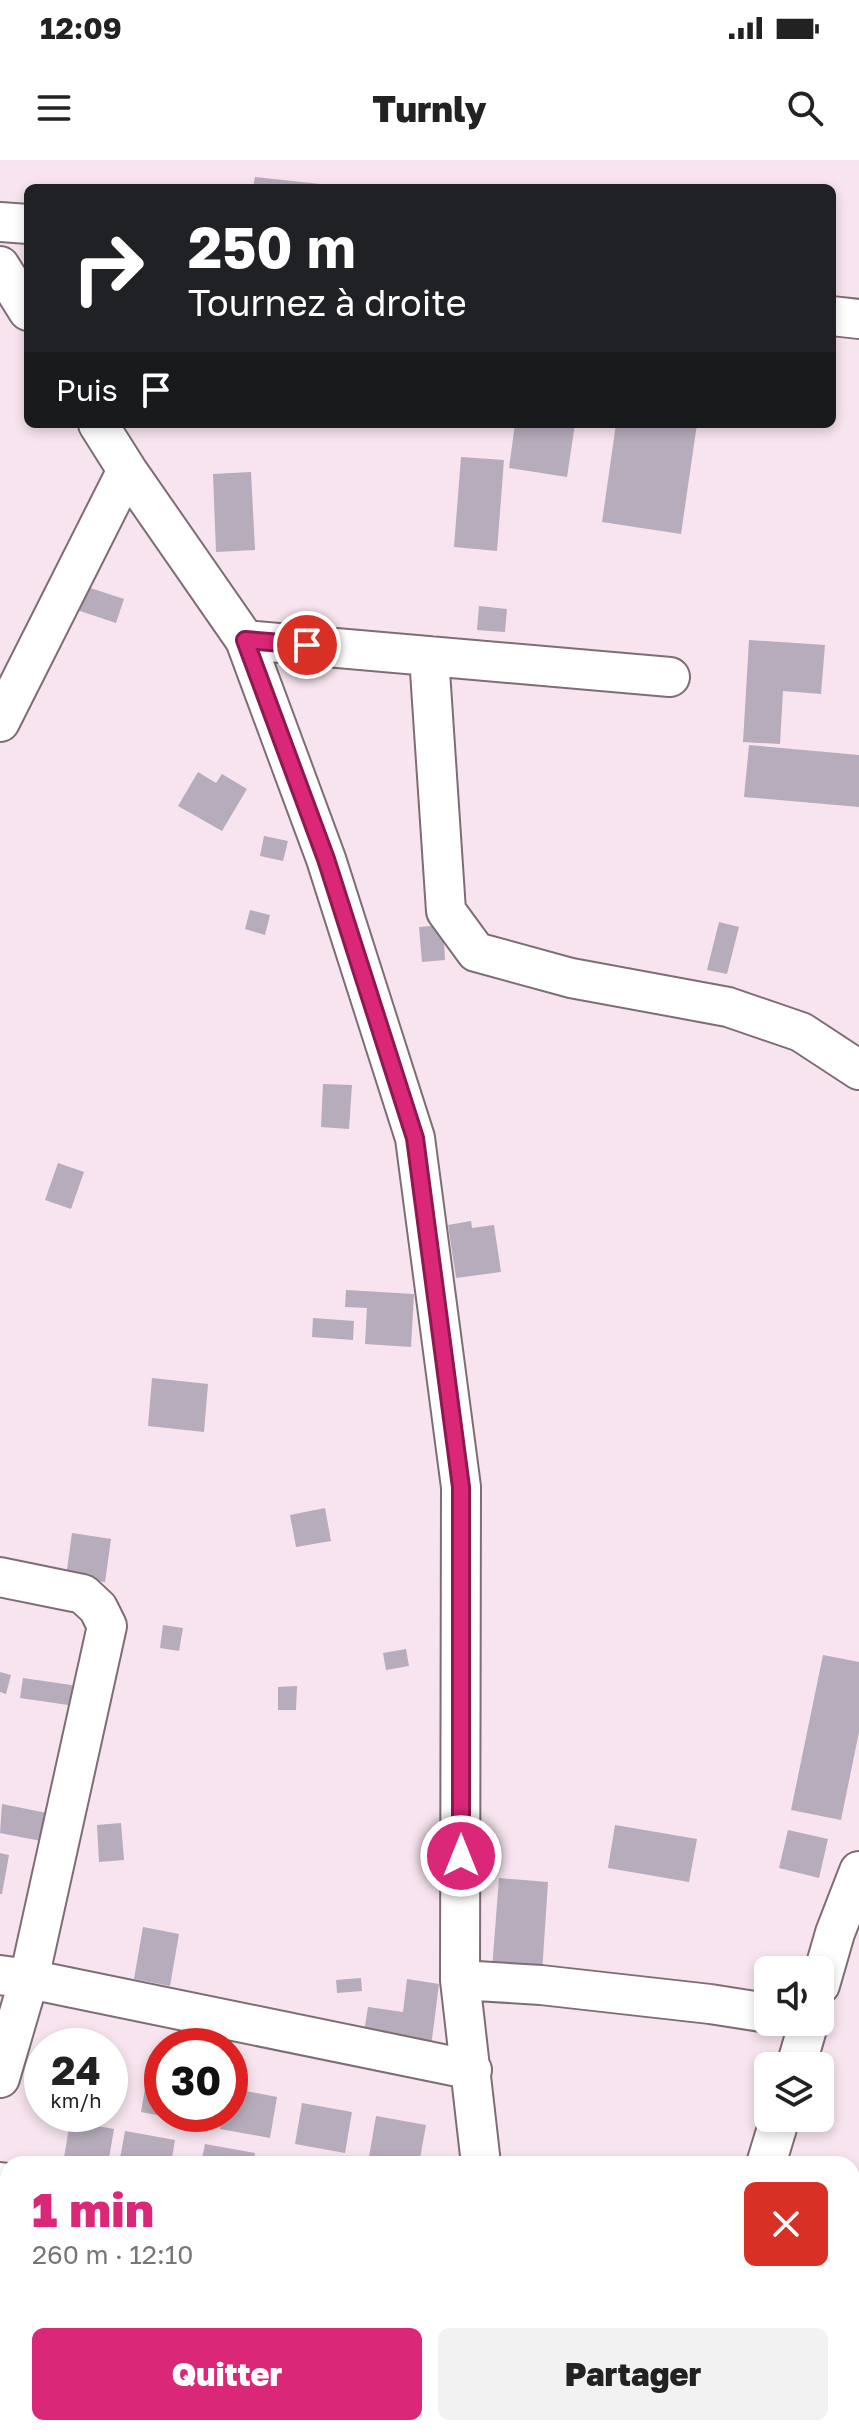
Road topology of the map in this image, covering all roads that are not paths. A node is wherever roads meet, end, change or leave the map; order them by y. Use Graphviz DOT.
graph roads {
  1 [pos="0,222"];
  2 [pos="24,224"];
  3 [pos="0,266"];
  4 [pos="24,305"];
  5 [pos="836,316"];
  6 [pos="859,319"];
  7 [pos="101,428"];
  8 [pos="127,470"];
  9 [pos="245,640"];
  10 [pos="429,656"];
  11 [pos="670,677"];
  12 [pos="0,722"];
  13 [pos="859,1070"];
  14 [pos="0,1577"];
  15 [pos="859,1871"];
  16 [pos="828,1956"];
  17 [pos="14,1977"];
  18 [pos="460,1980"];
  19 [pos="754,2011"];
  20 [pos="472,2070"];
  21 [pos="0,2078"];
  22 [pos="776,2132"];
  23 [pos="480,2156"];
  24 [pos="768,2156"];
  1 -- 2 [label="street"];
  3 -- 4 [label="street"];
  5 -- 6 [label="street"];
  7 -- 8 [label="street"];
  8 -- 9 [label="street"];
  8 -- 12 [label="street"];
  9 -- 10 [label="street"];
  9 -- 18 [label="street"];
  10 -- 11 [label="street"];
  10 -- 13 [label="street"];
  14 -- 17 [label="street"];
  15 -- 16 [label="street"];
  17 -- 20 [label="street"];
  17 -- 21 [label="street"];
  18 -- 19 [label="street"];
  18 -- 20 [label="street"];
  20 -- 23 [label="street"];
  22 -- 24 [label="street"];
}
